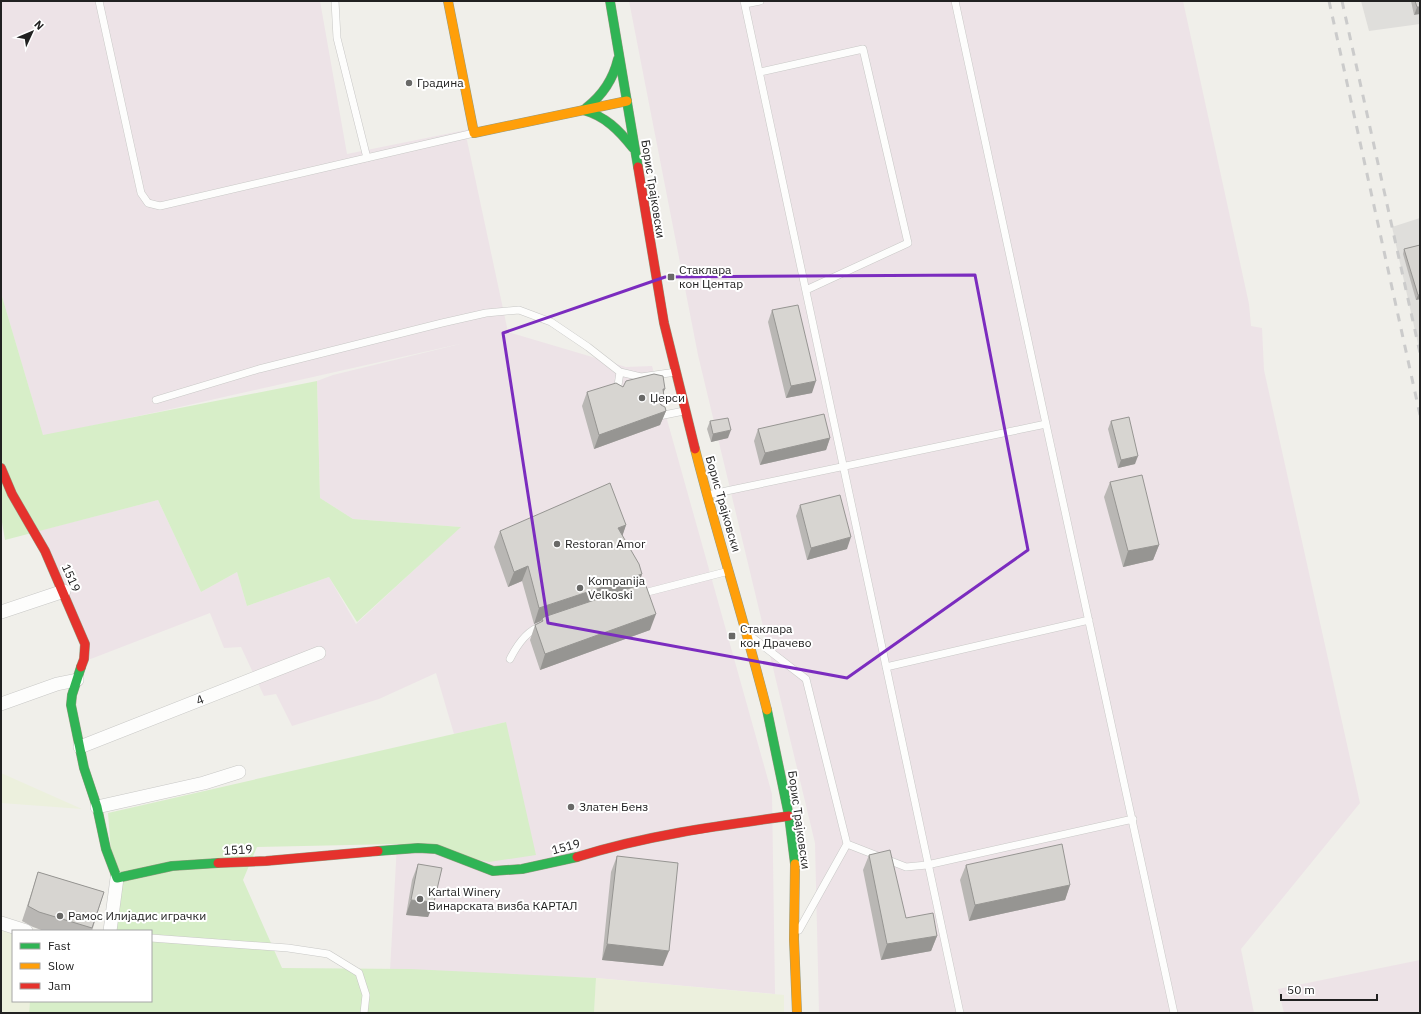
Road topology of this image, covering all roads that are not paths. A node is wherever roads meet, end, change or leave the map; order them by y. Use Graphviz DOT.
graph roads {
  1 [pos="99,1"];
  2 [pos="335,1"];
  3 [pos="448,1"];
  4 [pos="610,1"];
  5 [pos="760,1"];
  6 [pos="955,1"];
  7 [pos="745,3"];
  8 [pos="619,53"];
  9 [pos="760,72"];
  10 [pos="626,101"];
  11 [pos="583,110"];
  12 [pos="474,133"];
  13 [pos="634,150"];
  14 [pos="367,158"];
  15 [pos="806,290"];
  16 [pos="620,372"];
  17 [pos="676,372"];
  18 [pos="616,396"];
  19 [pos="156,400"];
  20 [pos="686,411"];
  21 [pos="659,416"];
  22 [pos="1046,424"];
  23 [pos="844,466"];
  24 [pos="1,468"];
  25 [pos="707,495"];
  26 [pos="729,570"];
  27 [pos="64,591"];
  28 [pos="635,595"];
  29 [pos="1,612"];
  30 [pos="1089,620"];
  31 [pos="552,623"];
  32 [pos="748,634"];
  33 [pos="319,653"];
  34 [pos="510,659"];
  35 [pos="886,667"];
  36 [pos="77,680"];
  37 [pos="1,704"];
  38 [pos="80,747"];
  39 [pos="239,772"];
  40 [pos="97,807"];
  41 [pos="789,816"];
  42 [pos="1133,819"];
  43 [pos="847,844"];
  44 [pos="927,865"];
  45 [pos="117,878"];
  46 [pos="1,923"];
  47 [pos="23,930"];
  48 [pos="110,930"];
  49 [pos="152,938"];
  50 [pos="794,939"];
  51 [pos="364,1013"];
  52 [pos="797,1013"];
  53 [pos="960,1013"];
  54 [pos="1174,1013"];
  1 -- 14 [label="lane"];
  2 -- 14 [label="lane"];
  3 -- 12 [label="street"];
  4 -- 8 [label="street, Борис Трајковски"];
  5 -- 7 [label="lane"];
  6 -- 22 [label="lane"];
  7 -- 9 [label="lane"];
  8 -- 10 [label="street, Борис Трајковски"];
  8 -- 11 [label="street"];
  9 -- 15 [label="lane"];
  9 -- 15 [label="lane"];
  10 -- 11 [label="street"];
  10 -- 13 [label="street, Борис Трајковски"];
  11 -- 12 [label="street"];
  11 -- 13 [label="street"];
  12 -- 14 [label="lane"];
  13 -- 17 [label="street, Борис Трајковски"];
  15 -- 23 [label="lane"];
  16 -- 17 [label="lane"];
  16 -- 18 [label="lane"];
  16 -- 19 [label="lane"];
  17 -- 20 [label="street, Борис Трајковски"];
  20 -- 21 [label="lane"];
  20 -- 25 [label="street, Борис Трајковски"];
  22 -- 23 [label="lane"];
  22 -- 30 [label="lane"];
  23 -- 25 [label="lane"];
  23 -- 35 [label="lane"];
  24 -- 27 [label="street, 1519"];
  25 -- 26 [label="street, Борис Трајковски"];
  26 -- 28 [label="lane"];
  26 -- 32 [label="street, Борис Трајковски"];
  27 -- 29 [label="street"];
  27 -- 36 [label="street, 1519"];
  30 -- 35 [label="lane"];
  30 -- 42 [label="lane"];
  31 -- 34 [label="lane"];
  32 -- 41 [label="street, Борис Трајковски"];
  32 -- 43 [label="lane"];
  33 -- 38 [label="street, 4"];
  35 -- 44 [label="lane"];
  36 -- 37 [label="street"];
  36 -- 38 [label="street, 1519"];
  38 -- 40 [label="street, 1519"];
  39 -- 40 [label="street"];
  40 -- 45 [label="street, 1519"];
  41 -- 45 [label="street, 1519"];
  41 -- 50 [label="street, Борис Трајковски"];
  42 -- 44 [label="lane"];
  42 -- 54 [label="lane"];
  43 -- 44 [label="lane"];
  43 -- 50 [label="lane"];
  44 -- 53 [label="lane"];
  45 -- 48 [label="street"];
  46 -- 47 [label="street"];
  49 -- 51 [label="lane"];
  50 -- 52 [label="street, Борис Трајковски"];
}
